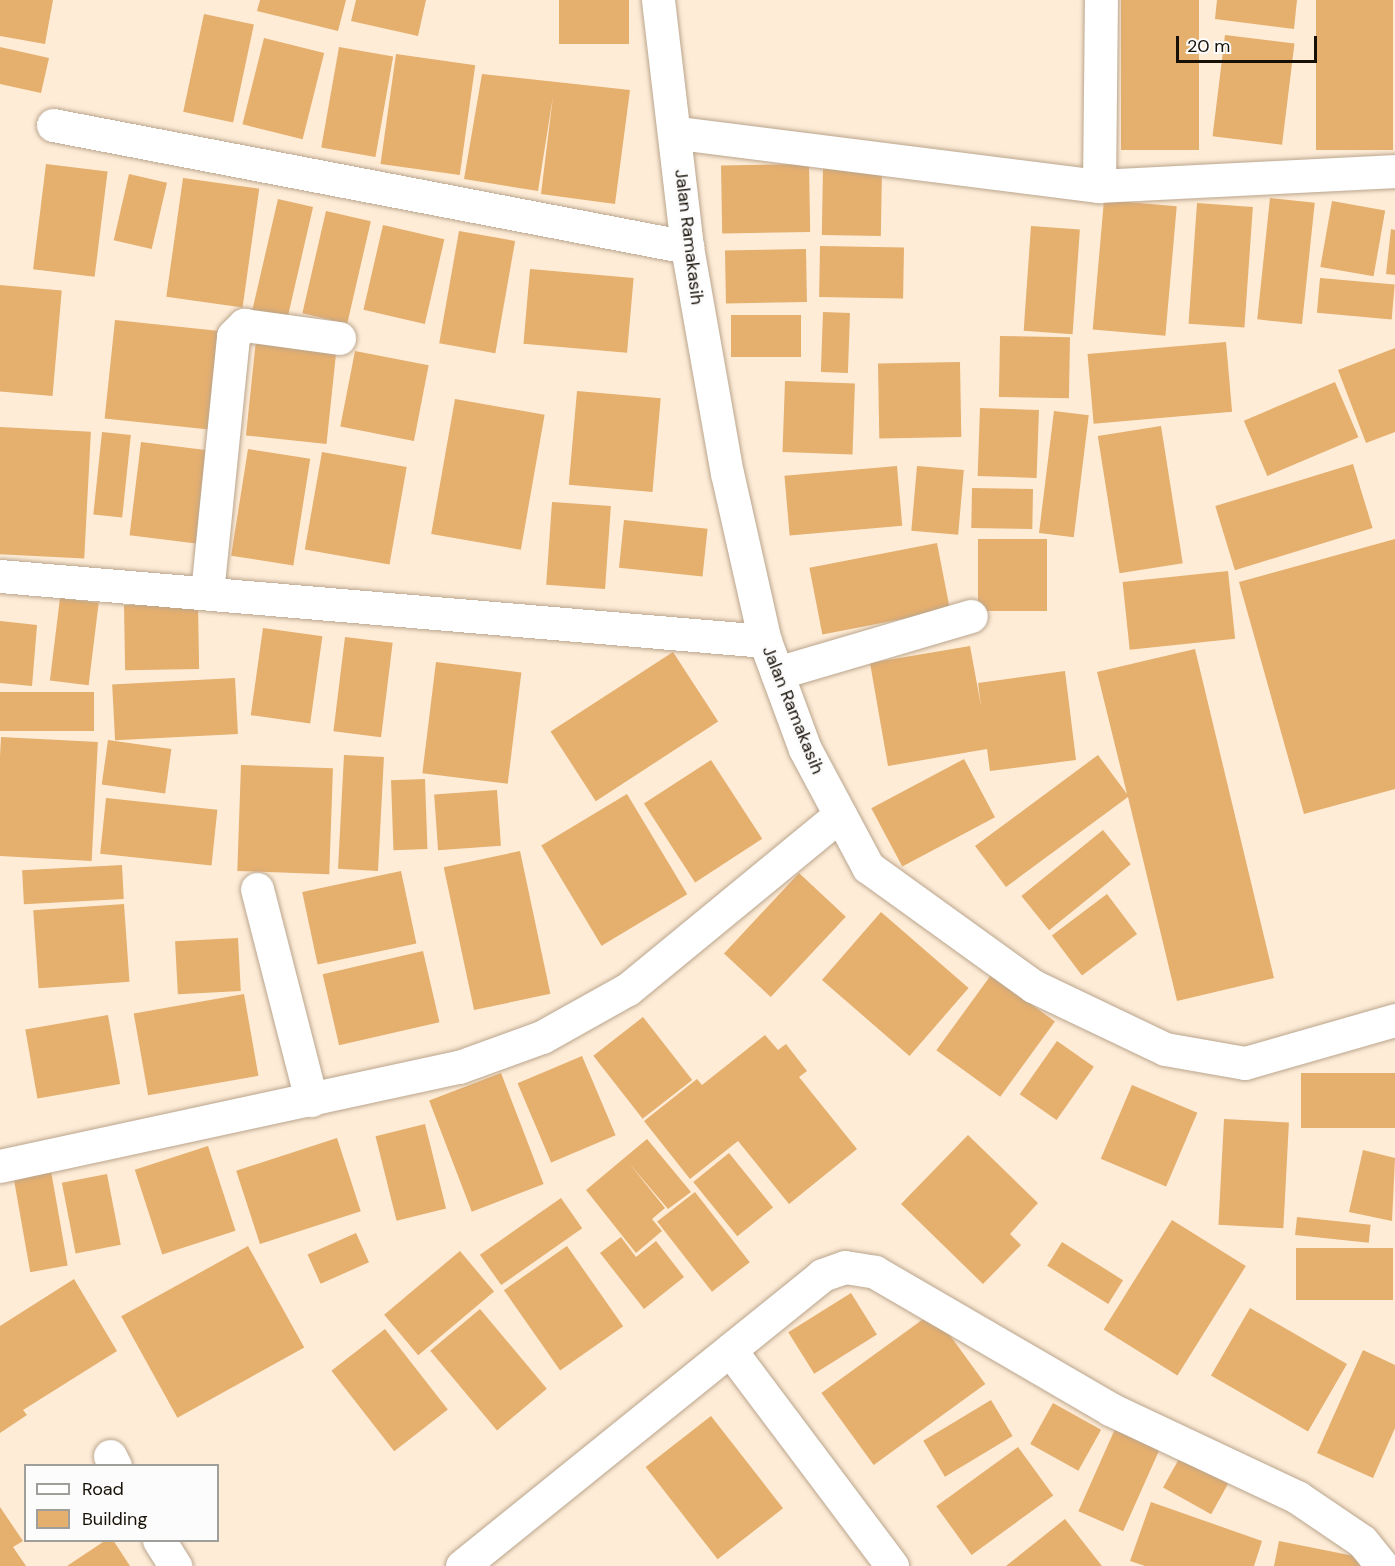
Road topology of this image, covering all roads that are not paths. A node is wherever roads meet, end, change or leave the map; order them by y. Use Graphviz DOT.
graph roads {
  1 [pos="658,0"];
  2 [pos="1101,0"];
  3 [pos="53,125"];
  4 [pos="678,133"];
  5 [pos="1395,171"];
  6 [pos="1099,186"];
  7 [pos="687,247"];
  8 [pos="339,338"];
  9 [pos="0,576"];
  10 [pos="207,593"];
  11 [pos="971,616"];
  12 [pos="765,641"];
  13 [pos="777,673"];
  14 [pos="840,815"];
  15 [pos="257,889"];
  16 [pos="1395,1020"];
  17 [pos="311,1100"];
  18 [pos="0,1166"];
  19 [pos="730,1350"];
  20 [pos="160,1542"];
  21 [pos="175,1566"];
  22 [pos="462,1566"];
  23 [pos="892,1566"];
  24 [pos="1382,1566"];
  1 -- 4 [label="street, Jalan Ramakasih"];
  2 -- 6 [label="street"];
  3 -- 7 [label="street"];
  4 -- 6 [label="street"];
  4 -- 7 [label="street, Jalan Ramakasih"];
  5 -- 6 [label="street"];
  7 -- 12 [label="street, Jalan Ramakasih"];
  8 -- 10 [label="street"];
  9 -- 10 [label="street"];
  10 -- 12 [label="street"];
  11 -- 13 [label="street"];
  12 -- 13 [label="street, Jalan Ramakasih"];
  13 -- 14 [label="street, Jalan Ramakasih"];
  14 -- 16 [label="street, Jalan Ramakasih"];
  14 -- 17 [label="street"];
  15 -- 17 [label="street"];
  17 -- 18 [label="street"];
  19 -- 22 [label="street"];
  19 -- 23 [label="street"];
  19 -- 24 [label="street"];
  20 -- 21 [label="street"];
}
